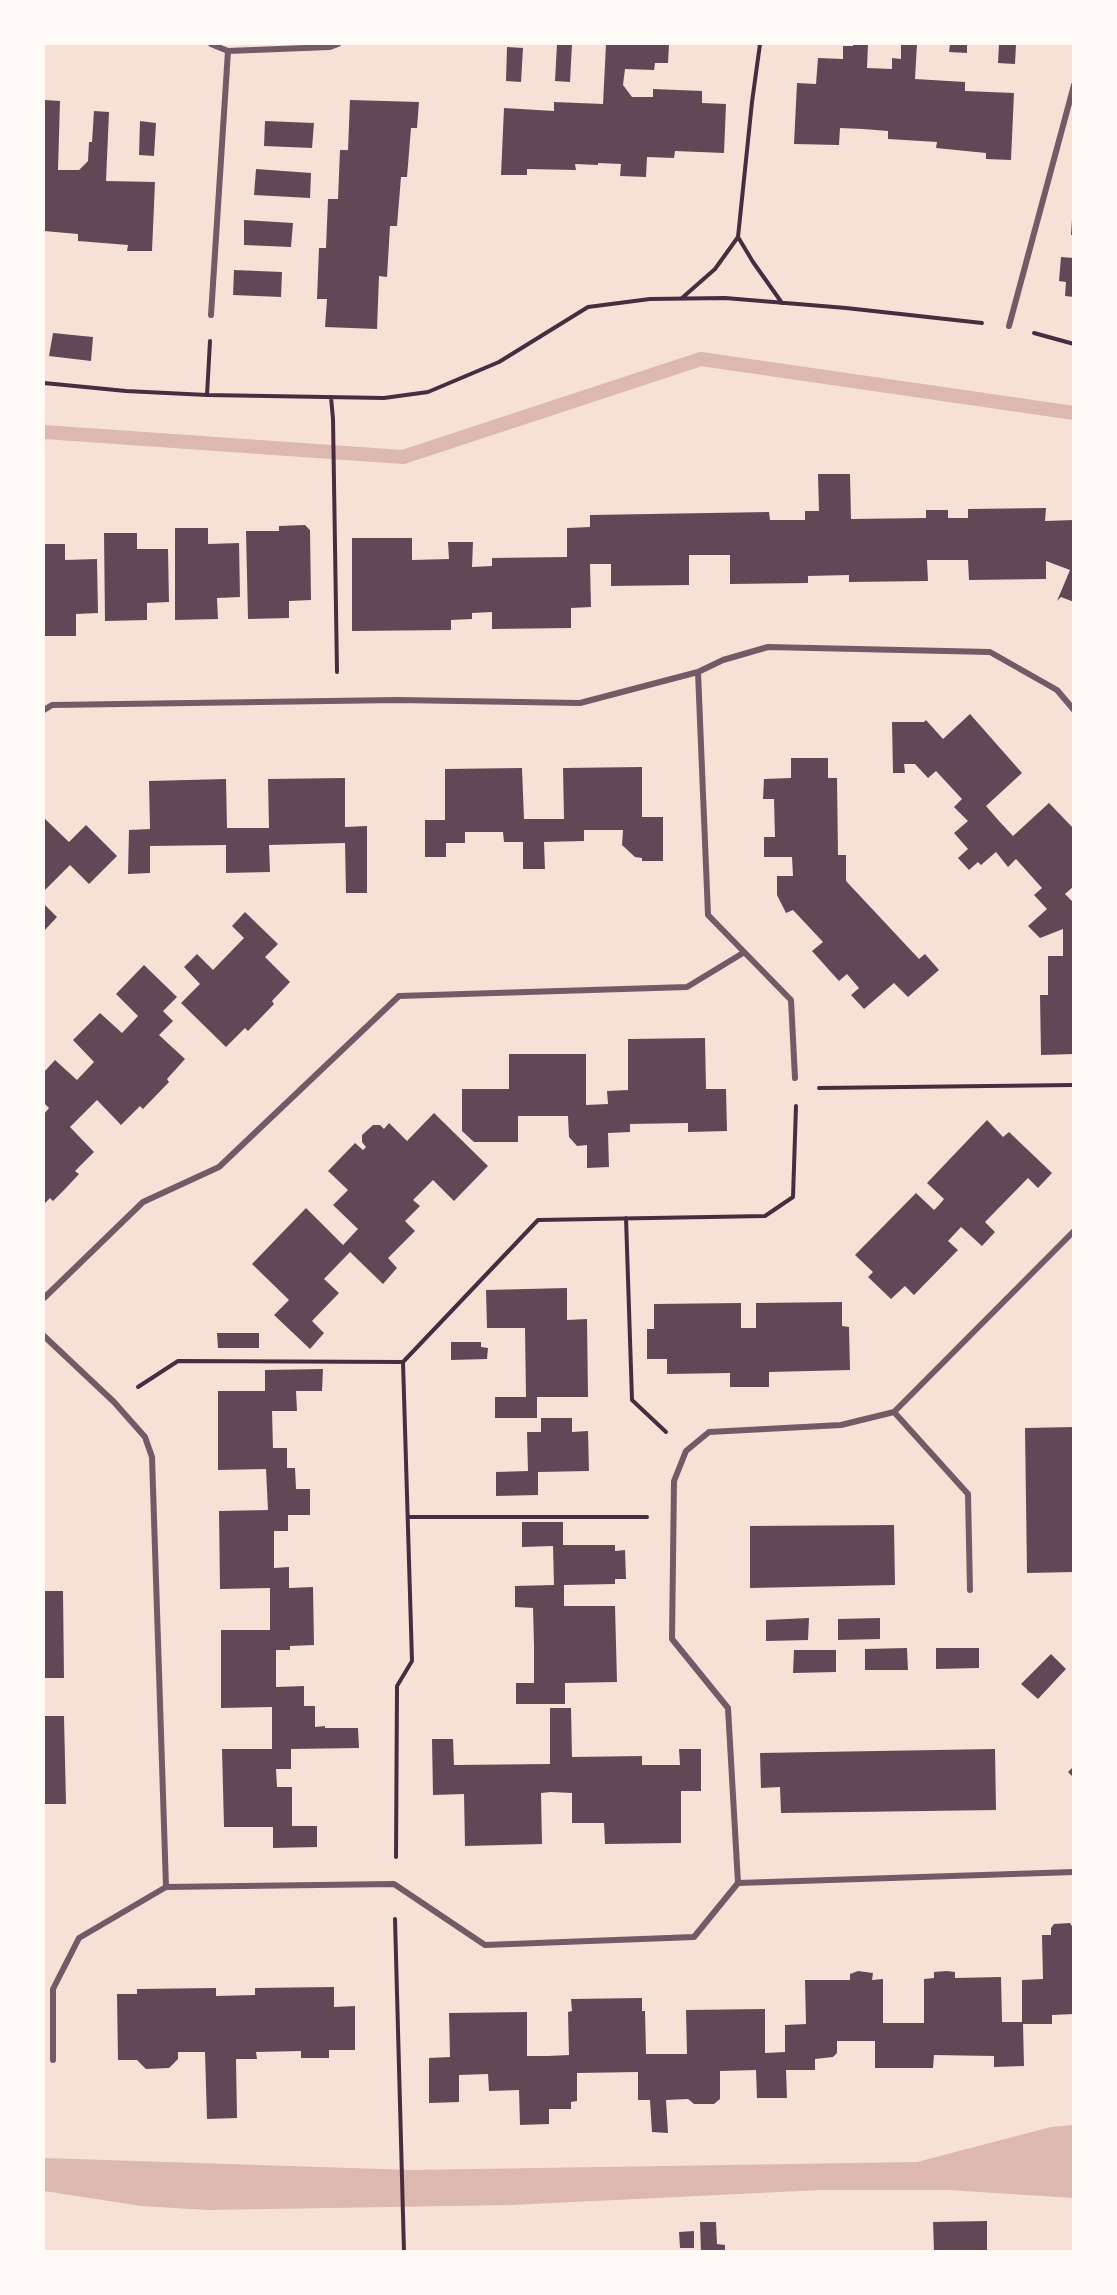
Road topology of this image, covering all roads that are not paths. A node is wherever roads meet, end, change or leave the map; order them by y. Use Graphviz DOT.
graph roads {
  1 [pos="212,44"];
  2 [pos="338,44"];
  3 [pos="228,51"];
  4 [pos="1074,85"];
  5 [pos="212,315"];
  6 [pos="1009,326"];
  7 [pos="698,672"];
  8 [pos="44,710"];
  9 [pos="1074,710"];
  10 [pos="743,953"];
  11 [pos="795,1078"];
  12 [pos="1074,1231"];
  13 [pos="44,1298"];
  14 [pos="44,1336"];
  15 [pos="894,1412"];
  16 [pos="970,1590"];
  17 [pos="1074,1872"];
  18 [pos="738,1882"];
  19 [pos="166,1887"];
  20 [pos="53,2060"];
  1 -- 3 [label="street"];
  2 -- 3 [label="street"];
  3 -- 5 [label="street"];
  4 -- 6 [label="street"];
  7 -- 8 [label="street"];
  7 -- 9 [label="street"];
  7 -- 10 [label="street"];
  10 -- 11 [label="street"];
  10 -- 13 [label="street"];
  12 -- 15 [label="street"];
  14 -- 19 [label="street"];
  15 -- 16 [label="street"];
  15 -- 18 [label="street"];
  17 -- 18 [label="street"];
  18 -- 19 [label="street"];
  19 -- 20 [label="street"];
}
